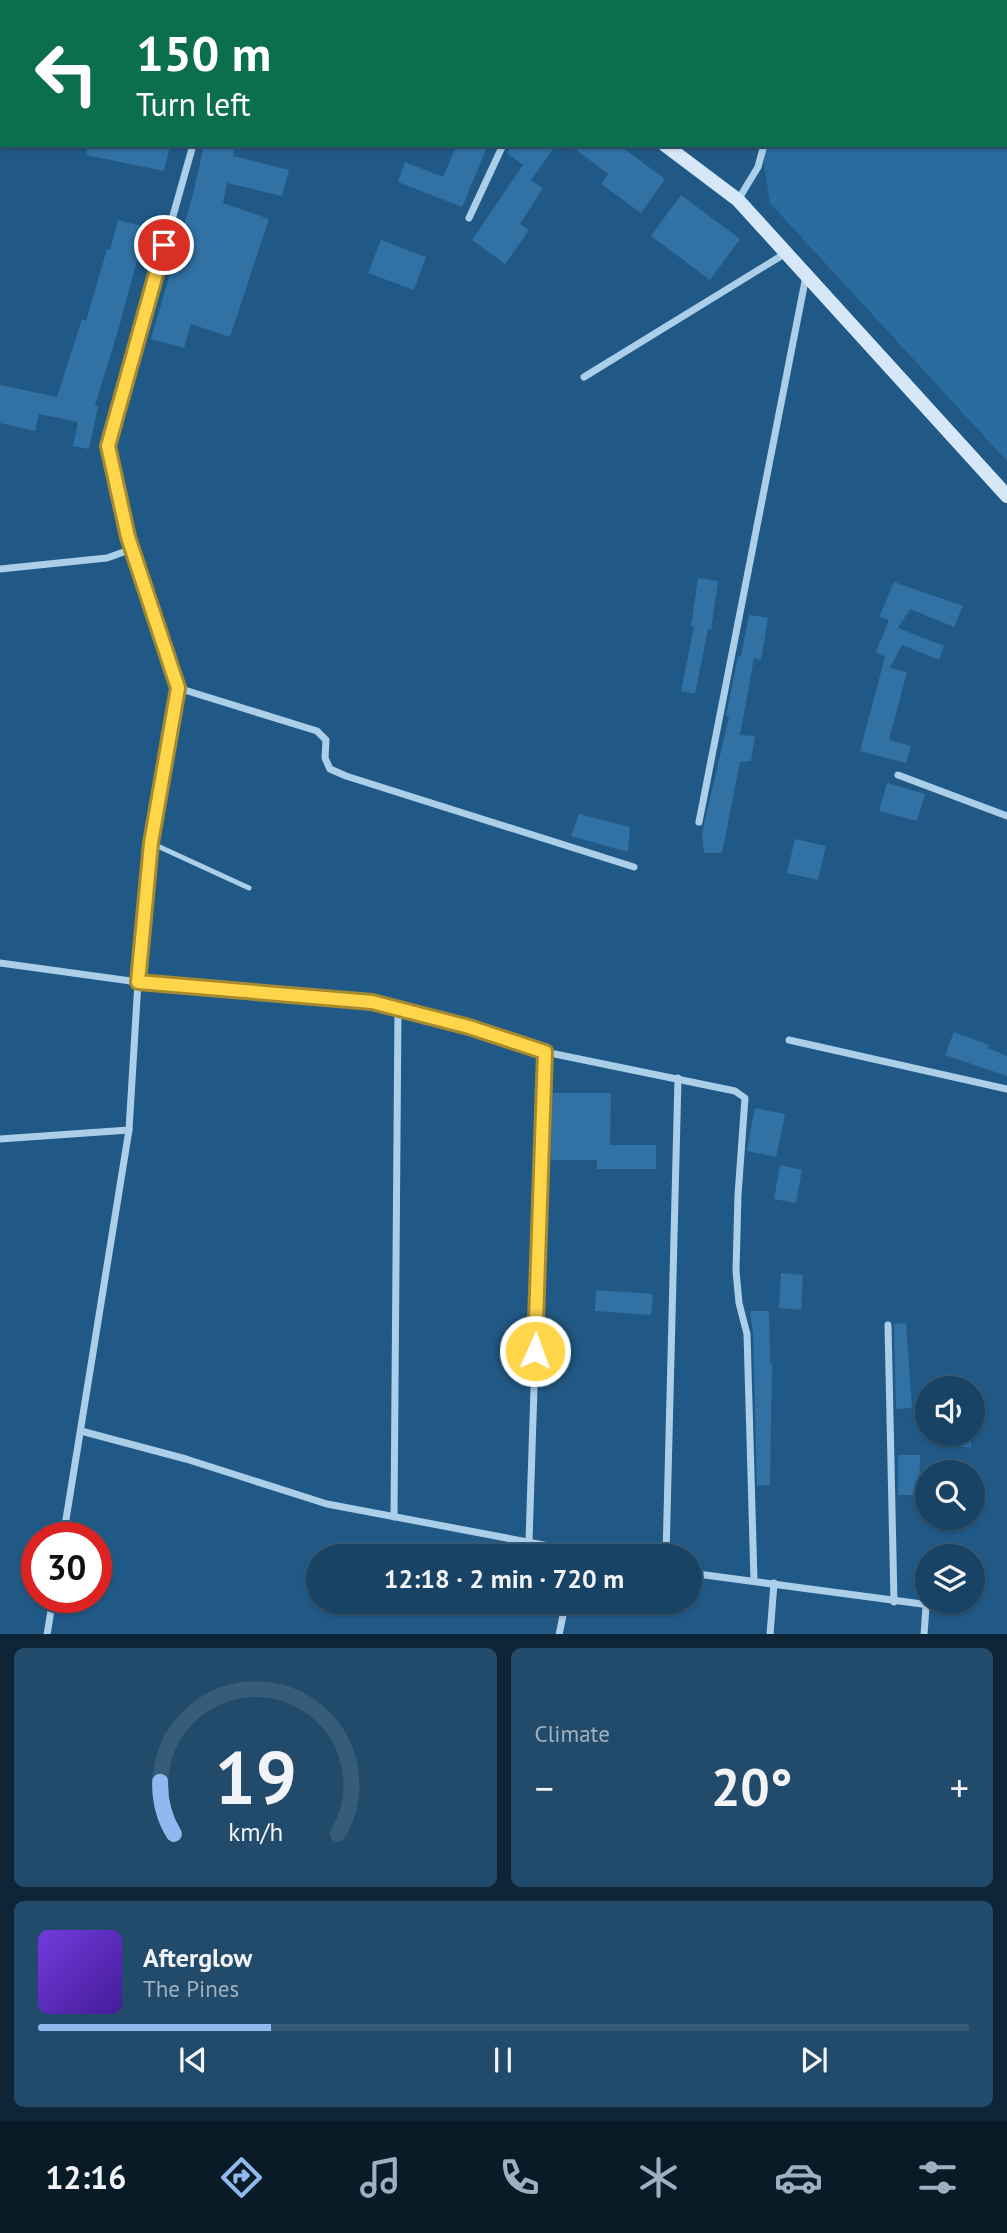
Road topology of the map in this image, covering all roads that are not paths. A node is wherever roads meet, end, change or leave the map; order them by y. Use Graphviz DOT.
graph roads {
  1 [pos="192,147"];
  2 [pos="502,147"];
  3 [pos="668,147"];
  4 [pos="763,147"];
  5 [pos="738,200"];
  6 [pos="468,218"];
  7 [pos="786,253"];
  8 [pos="806,275"];
  9 [pos="584,377"];
  10 [pos="1007,496"];
  11 [pos="132,549"];
  12 [pos="0,569"];
  13 [pos="178,688"];
  14 [pos="898,775"];
  15 [pos="1007,816"];
  16 [pos="699,822"];
  17 [pos="151,843"];
  18 [pos="634,867"];
  19 [pos="249,888"];
  20 [pos="0,963"];
  21 [pos="138,982"];
  22 [pos="398,1009"];
  23 [pos="789,1040"];
  24 [pos="545,1052"];
  25 [pos="678,1078"];
  26 [pos="1007,1089"];
  27 [pos="129,1130"];
  28 [pos="0,1139"];
  29 [pos="888,1325"];
  30 [pos="81,1431"];
  31 [pos="394,1517"];
  32 [pos="66,1522"];
  33 [pos="529,1541"];
  34 [pos="541,1544"];
  35 [pos="666,1544"];
  36 [pos="702,1574"];
  37 [pos="754,1580"];
  38 [pos="774,1583"];
  39 [pos="894,1602"];
  40 [pos="915,1605"];
  41 [pos="50,1613"];
  42 [pos="563,1614"];
  43 [pos="925,1614"];
  44 [pos="47,1634"];
  45 [pos="559,1634"];
  46 [pos="770,1634"];
  47 [pos="924,1634"];
  1 -- 11 [label="street"];
  2 -- 6 [label="street"];
  3 -- 5 [label="street"];
  4 -- 5 [label="street"];
  5 -- 7 [label="street"];
  7 -- 8 [label="street"];
  7 -- 9 [label="street"];
  8 -- 10 [label="street"];
  8 -- 16 [label="street"];
  11 -- 12 [label="street"];
  11 -- 13 [label="street"];
  13 -- 17 [label="street"];
  13 -- 18 [label="street"];
  14 -- 15 [label="street"];
  17 -- 19 [label="lane"];
  17 -- 21 [label="street"];
  20 -- 21 [label="street"];
  21 -- 22 [label="street"];
  21 -- 27 [label="street"];
  22 -- 24 [label="street"];
  22 -- 31 [label="street"];
  23 -- 26 [label="street"];
  24 -- 25 [label="street"];
  24 -- 33 [label="street"];
  25 -- 35 [label="street"];
  25 -- 37 [label="street"];
  27 -- 28 [label="street"];
  27 -- 30 [label="street"];
  29 -- 39 [label="street"];
  30 -- 31 [label="street"];
  30 -- 32 [label="street"];
  31 -- 33 [label="street"];
  33 -- 34 [label="street"];
  36 -- 37 [label="street"];
  37 -- 38 [label="street"];
  38 -- 39 [label="street"];
  38 -- 46 [label="street"];
  39 -- 40 [label="street"];
  41 -- 44 [label="street"];
  42 -- 45 [label="street"];
  43 -- 47 [label="street"];
}
